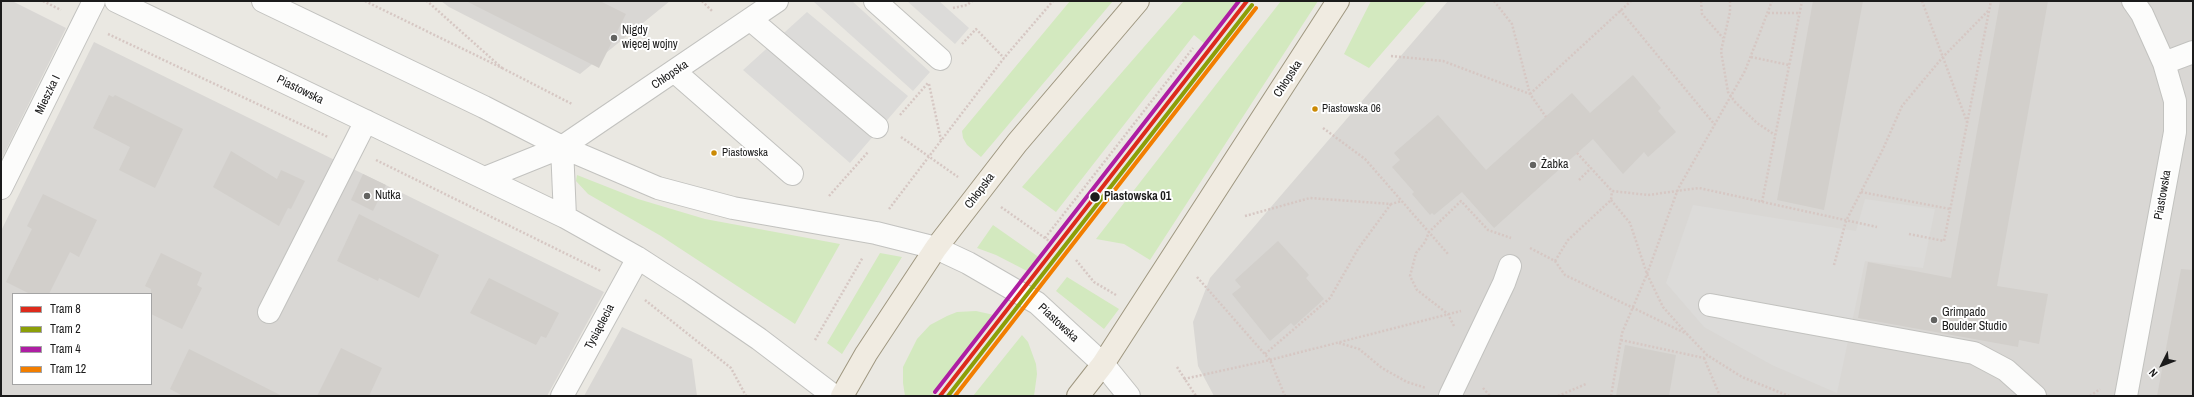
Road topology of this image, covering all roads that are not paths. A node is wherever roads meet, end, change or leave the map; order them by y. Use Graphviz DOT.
graph roads {
  1 [pos="94,1"];
  2 [pos="116,1"];
  3 [pos="263,1"];
  4 [pos="777,1"];
  5 [pos="875,1"];
  6 [pos="1138,1"];
  7 [pos="1338,1"];
  8 [pos="2143,5"];
  9 [pos="751,20"];
  10 [pos="2193,52"];
  11 [pos="940,59"];
  12 [pos="2164,63"];
  13 [pos="674,71"];
  14 [pos="366,121"];
  15 [pos="875,137"];
  16 [pos="562,147"];
  17 [pos="792,174"];
  18 [pos="485,178"];
  19 [pos="1,188"];
  20 [pos="565,217"];
  21 [pos="936,248"];
  22 [pos="638,258"];
  23 [pos="1510,266"];
  24 [pos="1710,305"];
  25 [pos="269,312"];
  26 [pos="1103,364"];
  27 [pos="562,396"];
  28 [pos="834,396"];
  29 [pos="842,396"];
  30 [pos="1078,396"];
  31 [pos="1129,396"];
  32 [pos="1450,396"];
  33 [pos="2035,396"];
  34 [pos="2126,396"];
  1 -- 19 [label="street, Mieszka I"];
  2 -- 14 [label="street, Piastowska"];
  3 -- 16 [label="street, Piastowska"];
  4 -- 9 [label="street, Chłopska"];
  5 -- 11 [label="street"];
  6 -- 21 [label="main road, Chłopska"];
  7 -- 26 [label="main road, Chłopska"];
  8 -- 12 [label="street, Piastowska"];
  9 -- 13 [label="street, Chłopska"];
  9 -- 15 [label="street"];
  10 -- 12 [label="street"];
  12 -- 34 [label="street, Piastowska"];
  13 -- 16 [label="street, Chłopska"];
  13 -- 17 [label="street"];
  14 -- 18 [label="street, Piastowska"];
  14 -- 25 [label="street"];
  16 -- 18 [label="street"];
  16 -- 20 [label="street"];
  16 -- 21 [label="street, Piastowska"];
  18 -- 20 [label="street, Piastowska"];
  20 -- 22 [label="street, Piastowska"];
  21 -- 26 [label="street, Piastowska"];
  21 -- 29 [label="main road, Chłopska"];
  22 -- 27 [label="street, Tysiąclecia"];
  22 -- 28 [label="street, Piastowska"];
  23 -- 32 [label="street"];
  24 -- 33 [label="street"];
  26 -- 30 [label="main road, Chłopska"];
  26 -- 31 [label="street, Piastowska"];
}
